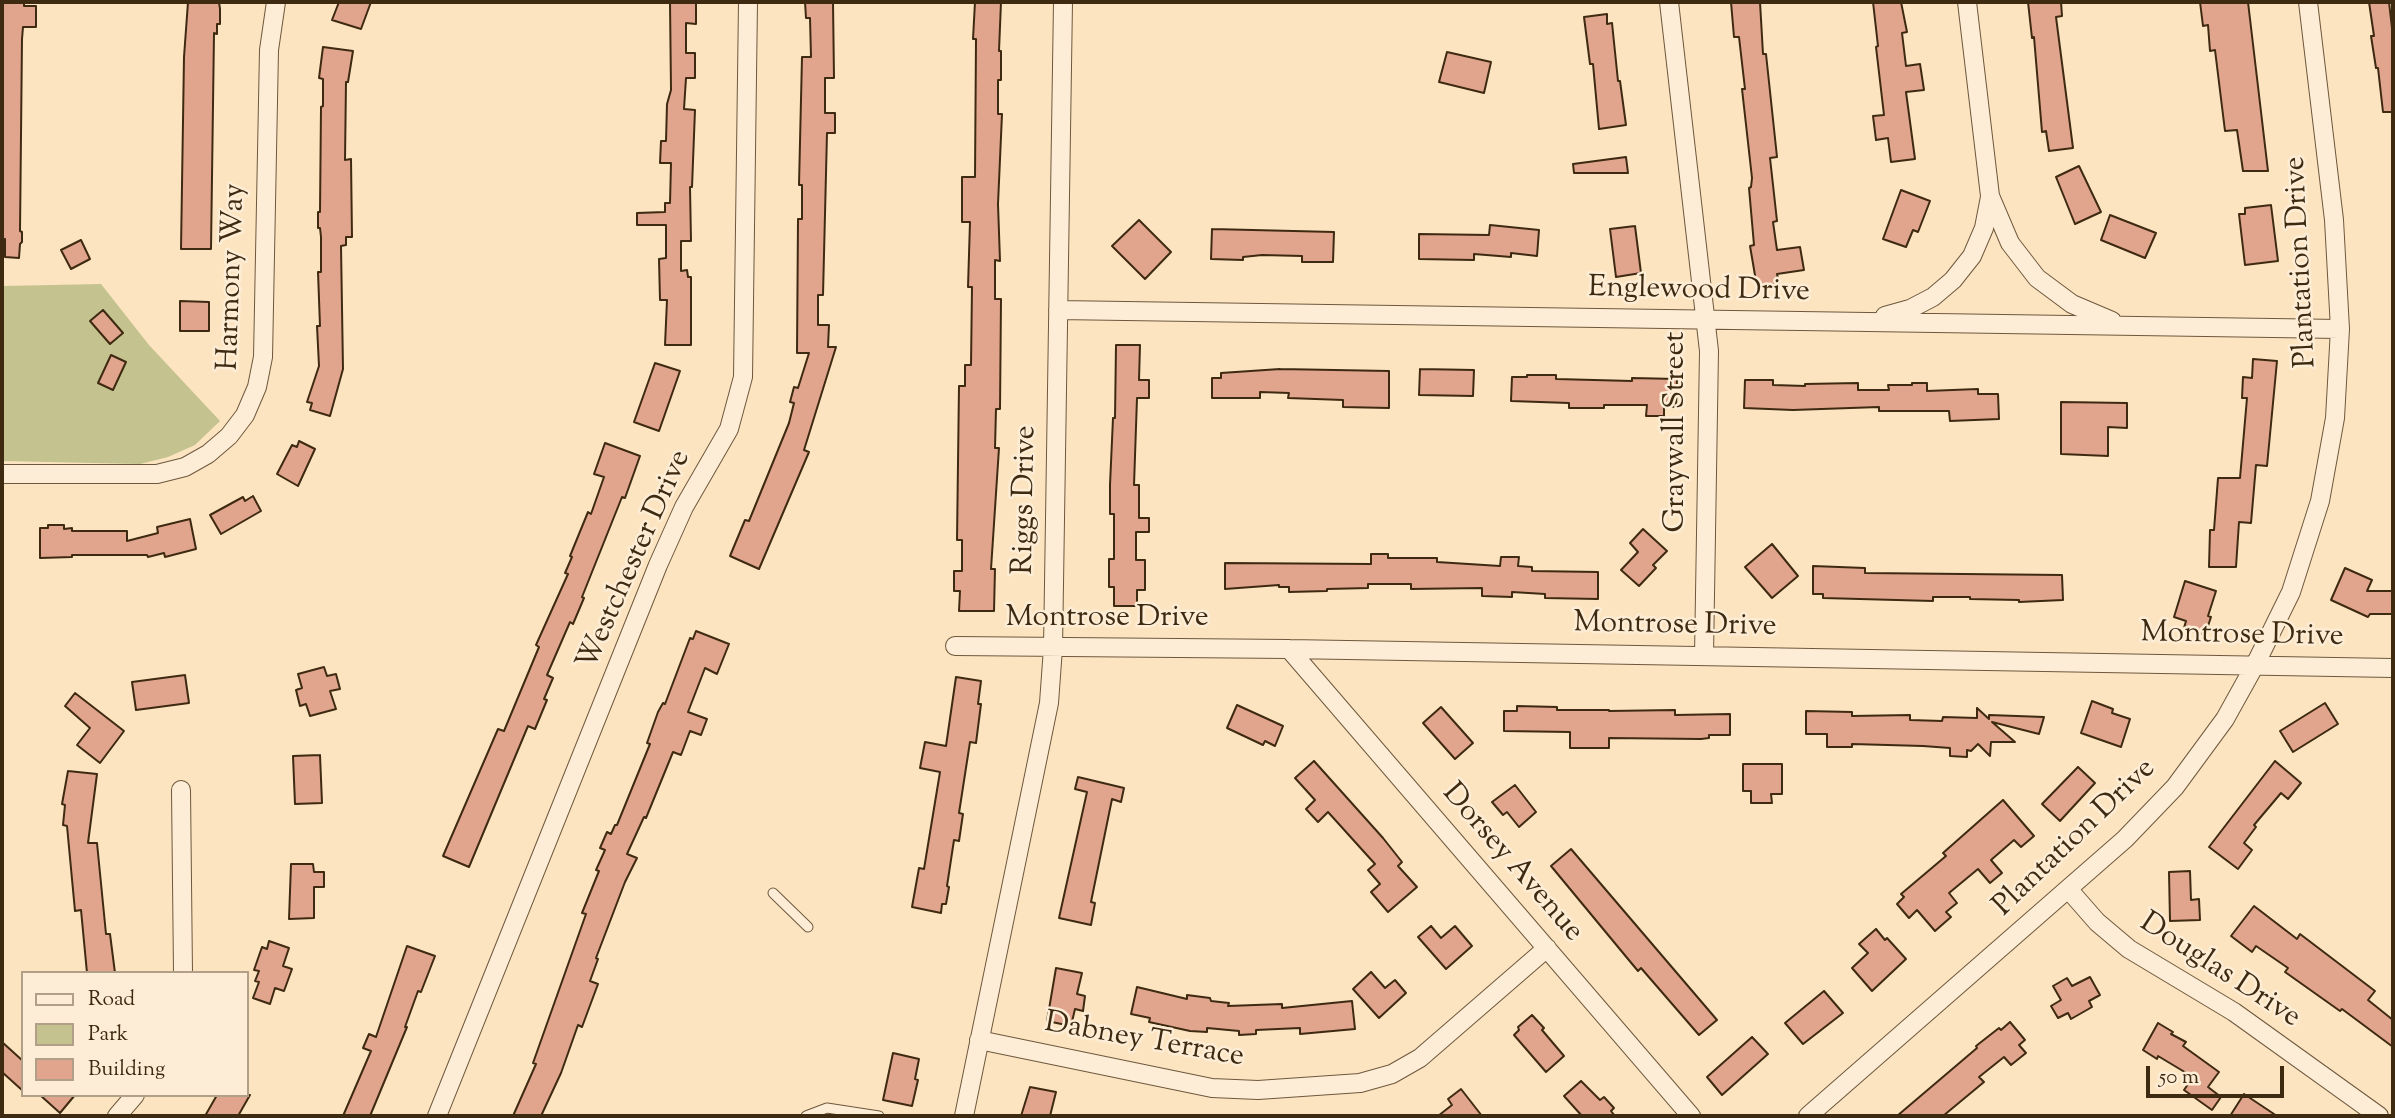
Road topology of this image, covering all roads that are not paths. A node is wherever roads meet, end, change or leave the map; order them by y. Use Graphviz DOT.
graph roads {
  1 [pos="276,2"];
  2 [pos="748,2"];
  3 [pos="1063,2"];
  4 [pos="1669,2"];
  5 [pos="1967,2"];
  6 [pos="2308,2"];
  7 [pos="1990,196"];
  8 [pos="1058,310"];
  9 [pos="1707,320"];
  10 [pos="1804,322"];
  11 [pos="2122,325"];
  12 [pos="2340,329"];
  13 [pos="2,474"];
  14 [pos="955,646"];
  15 [pos="1053,648"];
  16 [pos="1289,649"];
  17 [pos="1704,655"];
  18 [pos="2255,665"];
  19 [pos="2393,668"];
  20 [pos="181,790"];
  21 [pos="2069,890"];
  22 [pos="773,893"];
  23 [pos="808,927"];
  24 [pos="1547,948"];
  25 [pos="183,971"];
  26 [pos="979,1040"];
  27 [pos="133,1097"];
  28 [pos="117,1116"];
  29 [pos="437,1116"];
  30 [pos="806,1116"];
  31 [pos="879,1116"];
  32 [pos="964,1116"];
  33 [pos="1691,1116"];
  34 [pos="1808,1116"];
  35 [pos="2379,1116"];
  1 -- 13 [label="street, Harmony Way"];
  2 -- 29 [label="street, Westchester Drive"];
  3 -- 8 [label="street, Riggs Drive"];
  4 -- 9 [label="street, Graywall Street"];
  5 -- 7 [label="street"];
  6 -- 12 [label="street, Plantation Drive"];
  7 -- 10 [label="street"];
  7 -- 11 [label="street"];
  8 -- 9 [label="street, Englewood Drive"];
  8 -- 15 [label="street, Riggs Drive"];
  9 -- 10 [label="street, Englewood Drive"];
  9 -- 17 [label="street, Graywall Street"];
  10 -- 11 [label="street, Englewood Drive"];
  11 -- 12 [label="street, Englewood Drive"];
  12 -- 18 [label="street, Plantation Drive"];
  14 -- 15 [label="street, Montrose Drive"];
  15 -- 16 [label="street, Montrose Drive"];
  15 -- 26 [label="street, Riggs Drive"];
  16 -- 17 [label="street, Montrose Drive"];
  16 -- 24 [label="street, Dorsey Avenue"];
  17 -- 18 [label="street, Montrose Drive"];
  18 -- 19 [label="street, Montrose Drive"];
  18 -- 21 [label="street, Plantation Drive"];
  20 -- 25 [label="street"];
  21 -- 34 [label="street, Plantation Drive"];
  21 -- 35 [label="street, Douglas Drive"];
  22 -- 23 [label="lane"];
  24 -- 26 [label="street, Dabney Terrace"];
  24 -- 33 [label="street, Dorsey Avenue"];
  26 -- 32 [label="street, Riggs Drive"];
  27 -- 28 [label="street"];
  30 -- 31 [label="lane"];
}
